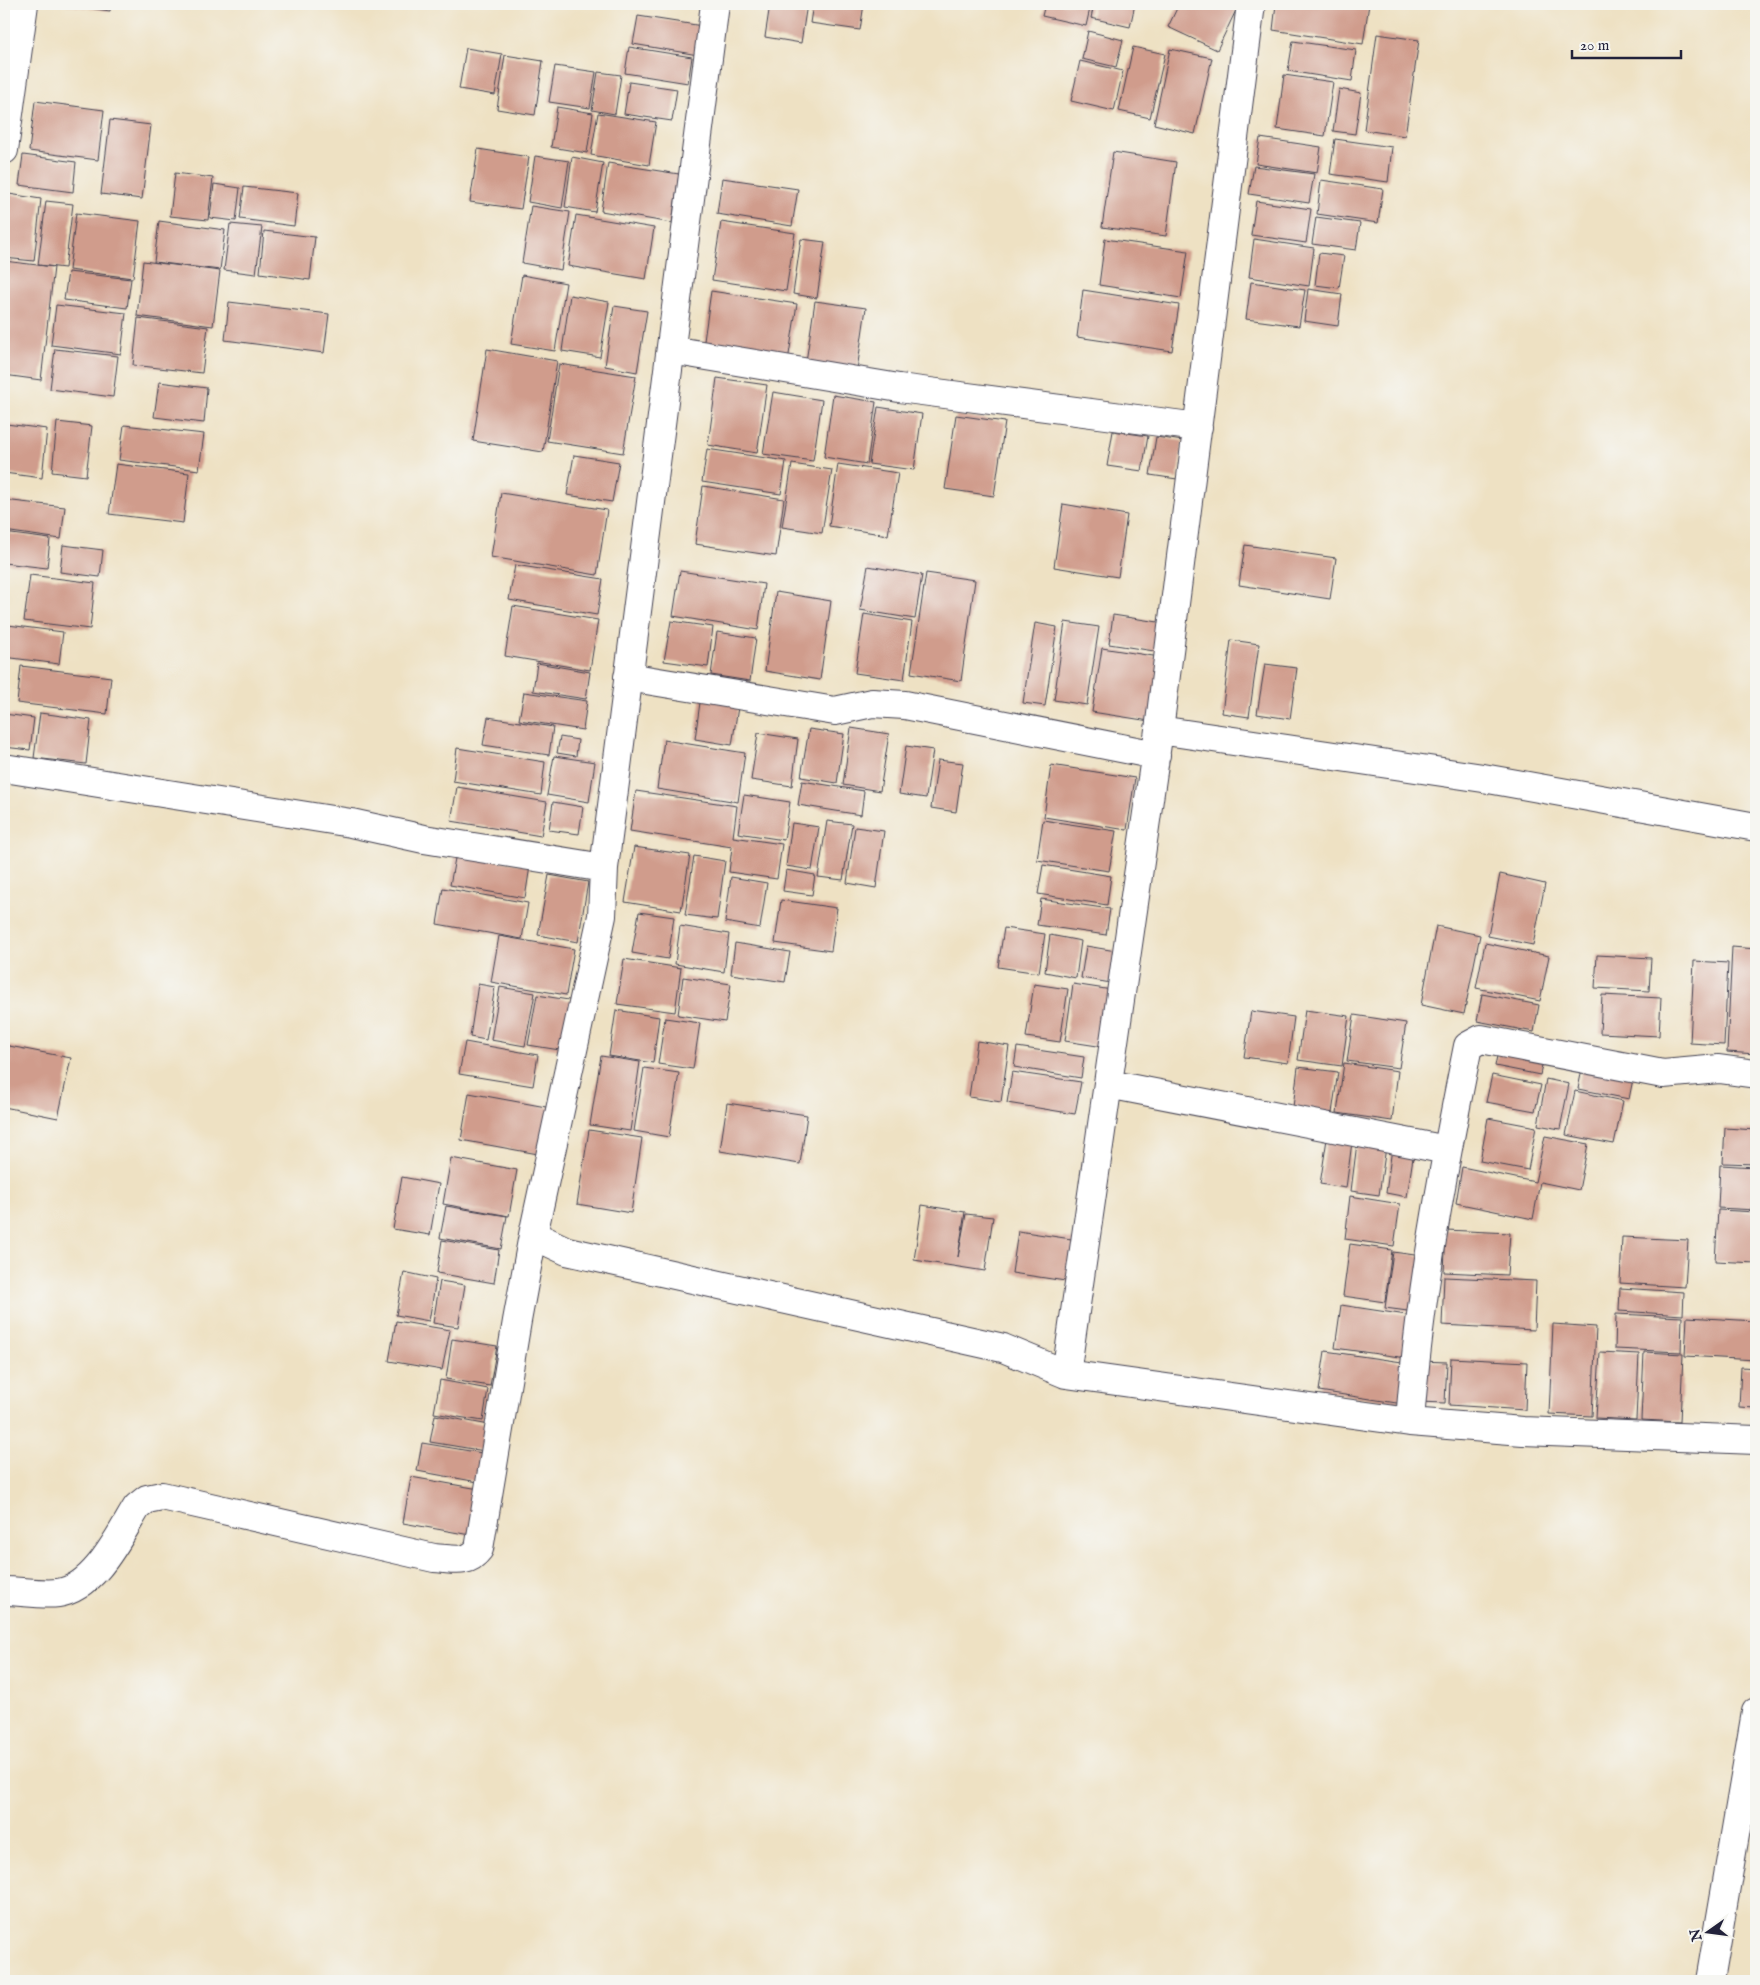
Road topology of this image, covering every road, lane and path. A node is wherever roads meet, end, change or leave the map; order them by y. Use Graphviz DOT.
graph roads {
  1 [pos="24,4"];
  2 [pos="715,4"];
  3 [pos="1251,4"];
  4 [pos="4,150"];
  5 [pos="671,350"];
  6 [pos="1198,427"];
  7 [pos="628,677"];
  8 [pos="1158,742"];
  9 [pos="4,768"];
  10 [pos="1756,827"];
  11 [pos="604,868"];
  12 [pos="1756,1074"];
  13 [pos="1108,1084"];
  14 [pos="1447,1150"];
  15 [pos="534,1235"];
  16 [pos="1066,1374"];
  17 [pos="1410,1422"];
  18 [pos="1756,1440"];
  19 [pos="4,1590"];
  20 [pos="1756,1712"];
  21 [pos="1710,1981"];
  1 -- 4 [label="street"];
  2 -- 5 [label="street"];
  3 -- 6 [label="street"];
  5 -- 6 [label="street"];
  5 -- 7 [label="street"];
  6 -- 8 [label="street"];
  7 -- 8 [label="street"];
  7 -- 11 [label="street"];
  8 -- 10 [label="street"];
  8 -- 13 [label="street"];
  9 -- 11 [label="street"];
  11 -- 15 [label="street"];
  12 -- 14 [label="street"];
  13 -- 14 [label="street"];
  13 -- 16 [label="street"];
  14 -- 17 [label="street"];
  15 -- 16 [label="street"];
  15 -- 19 [label="street"];
  16 -- 17 [label="street"];
  17 -- 18 [label="street"];
  20 -- 21 [label="street"];
}
